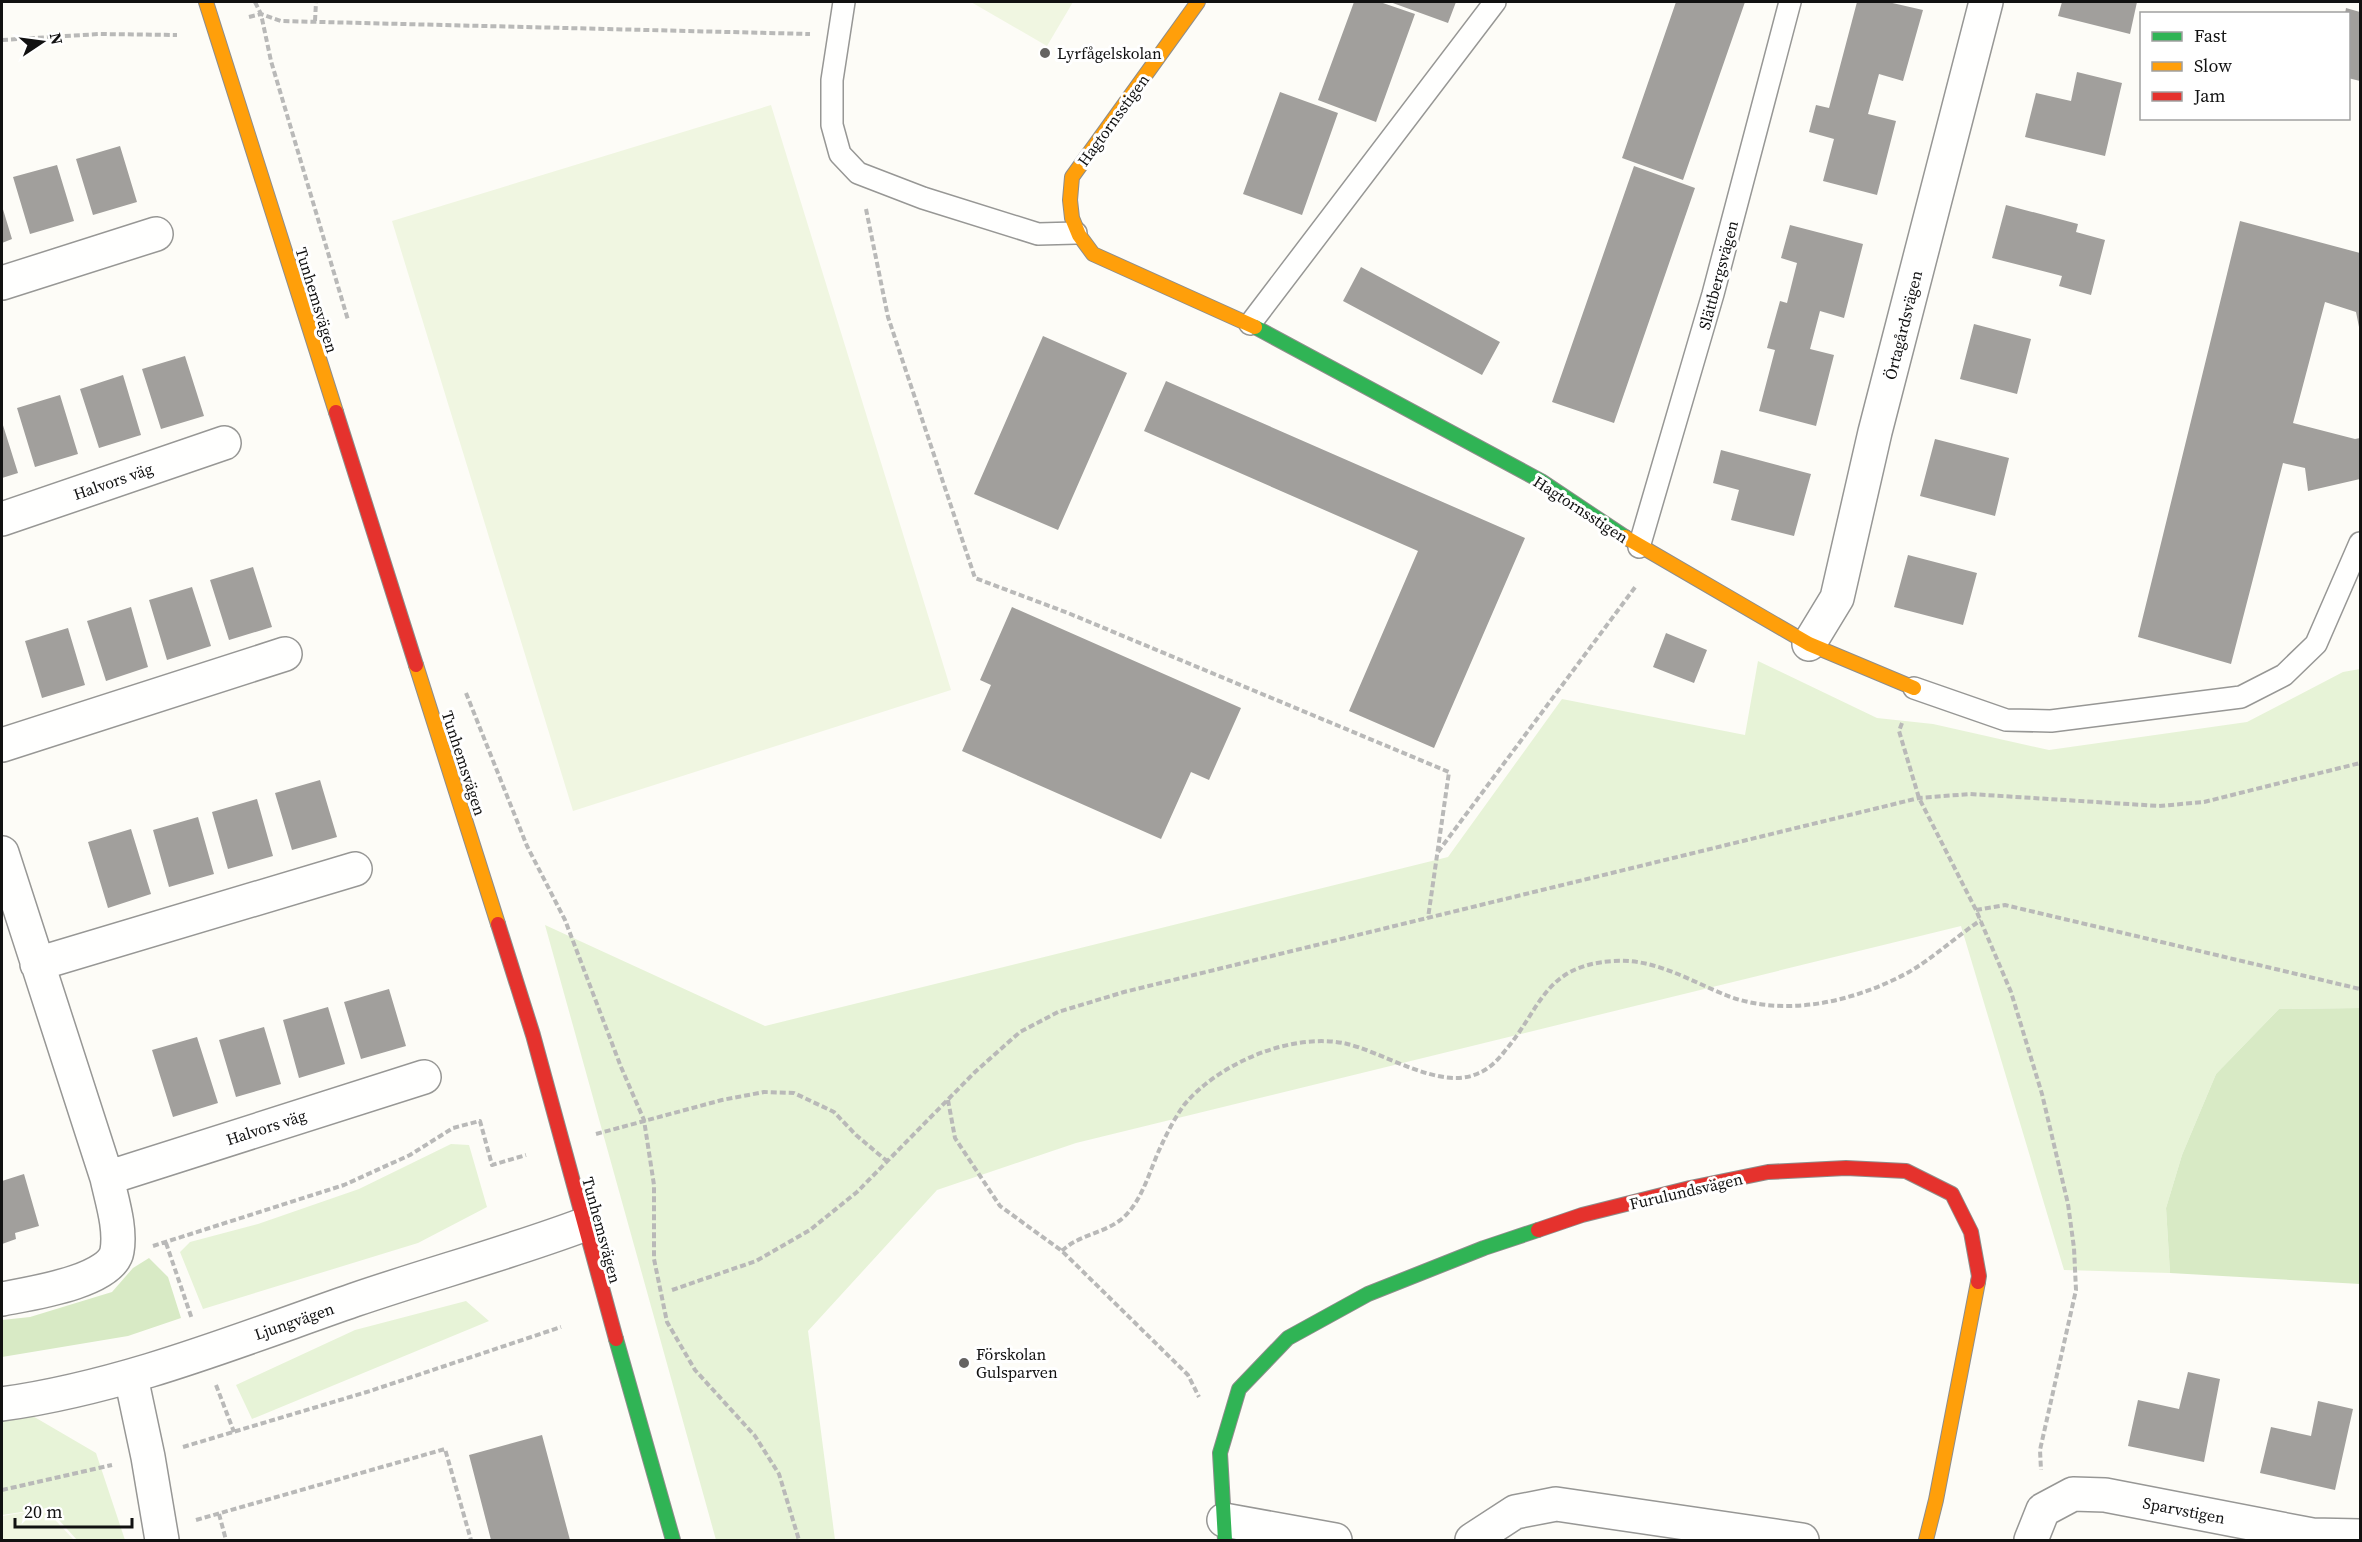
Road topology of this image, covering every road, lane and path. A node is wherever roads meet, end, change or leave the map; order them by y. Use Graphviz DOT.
graph roads {
  1 [pos="206,2"];
  2 [pos="255,2"];
  3 [pos="316,2"];
  4 [pos="844,2"];
  5 [pos="1198,2"];
  6 [pos="1495,2"];
  7 [pos="1790,2"];
  8 [pos="1986,2"];
  9 [pos="261,14"];
  10 [pos="315,21"];
  11 [pos="214,27"];
  12 [pos="839,35"];
  13 [pos="2,40"];
  14 [pos="858,173"];
  15 [pos="1076,233"];
  16 [pos="156,234"];
  17 [pos="2,283"];
  18 [pos="349,322"];
  19 [pos="1250,324"];
  20 [pos="224,443"];
  21 [pos="2,519"];
  22 [pos="2361,543"];
  23 [pos="1639,547"];
  24 [pos="1657,557"];
  25 [pos="1809,644"];
  26 [pos="285,654"];
  27 [pos="1914,688"];
  28 [pos="465,689"];
  29 [pos="2,745"];
  30 [pos="2361,763"];
  31 [pos="1919,798"];
  32 [pos="1437,853"];
  33 [pos="3,863"];
  34 [pos="355,869"];
  35 [pos="1976,910"];
  36 [pos="1428,918"];
  37 [pos="1981,920"];
  38 [pos="37,964"];
  39 [pos="2361,989"];
  40 [pos="424,1077"];
  41 [pos="948,1100"];
  42 [pos="644,1120"];
  43 [pos="562,1144"];
  44 [pos="888,1162"];
  45 [pos="107,1178"];
  46 [pos="583,1225"];
  47 [pos="1062,1251"];
  48 [pos="117,1254"];
  49 [pos="672,1290"];
  50 [pos="2,1299"];
  51 [pos="561,1327"];
  52 [pos="131,1377"];
  53 [pos="2,1404"];
  54 [pos="1223,1443"];
  55 [pos="148,1457"];
  56 [pos="2,1490"];
  57 [pos="2043,1510"];
  58 [pos="219,1514"];
  59 [pos="1224,1530"];
  60 [pos="162,1535"];
  61 [pos="2361,1536"];
  62 [pos="226,1540"];
  63 [pos="471,1540"];
  64 [pos="673,1540"];
  65 [pos="799,1540"];
  66 [pos="1335,1540"];
  67 [pos="1472,1540"];
  68 [pos="1802,1540"];
  69 [pos="1926,1540"];
  70 [pos="2031,1540"];
  1 -- 11 [label="street, Tunhemsvägen"];
  2 -- 9 [label="path"];
  3 -- 10 [label="path"];
  4 -- 12 [label="lane"];
  5 -- 15 [label="street, Hagtornsstigen"];
  6 -- 19 [label="lane"];
  7 -- 23 [label="lane, Slättbergsvägen"];
  8 -- 25 [label="street, Örtagårdsvägen"];
  9 -- 10 [label="path"];
  9 -- 11 [label="path"];
  9 -- 18 [label="path"];
  10 -- 12 [label="path"];
  11 -- 13 [label="path"];
  11 -- 43 [label="street, Tunhemsvägen"];
  12 -- 14 [label="lane"];
  14 -- 15 [label="lane"];
  14 -- 32 [label="path"];
  15 -- 19 [label="street, Hagtornsstigen"];
  16 -- 17 [label="street"];
  19 -- 23 [label="street, Hagtornsstigen"];
  20 -- 21 [label="street, Halvors väg"];
  22 -- 27 [label="lane"];
  23 -- 24 [label="street, Hagtornsstigen"];
  24 -- 25 [label="street, Hagtornsstigen"];
  24 -- 32 [label="path"];
  25 -- 27 [label="street, Hagtornsstigen"];
  26 -- 29 [label="street"];
  27 -- 31 [label="path"];
  28 -- 42 [label="path"];
  30 -- 31 [label="path"];
  31 -- 35 [label="path"];
  31 -- 36 [label="path"];
  32 -- 36 [label="path"];
  33 -- 38 [label="street"];
  34 -- 38 [label="street"];
  35 -- 37 [label="path"];
  35 -- 39 [label="path"];
  36 -- 41 [label="path"];
  37 -- 47 [label="path"];
  37 -- 57 [label="path"];
  38 -- 45 [label="street"];
  40 -- 45 [label="street, Halvors väg"];
  41 -- 44 [label="path"];
  41 -- 47 [label="path"];
  42 -- 43 [label="path"];
  42 -- 44 [label="path"];
  42 -- 65 [label="path"];
  43 -- 46 [label="street, Tunhemsvägen"];
  43 -- 48 [label="path"];
  44 -- 49 [label="path"];
  45 -- 48 [label="street"];
  46 -- 52 [label="street, Ljungvägen"];
  46 -- 64 [label="street, Tunhemsvägen"];
  47 -- 54 [label="path"];
  48 -- 50 [label="street"];
  51 -- 55 [label="path"];
  52 -- 53 [label="street, Ljungvägen"];
  52 -- 55 [label="street"];
  54 -- 59 [label="street, Furulundsvägen"];
  54 -- 69 [label="street, Furulundsvägen"];
  55 -- 56 [label="path"];
  55 -- 60 [label="street"];
  57 -- 61 [label="street, Sparvstigen"];
  57 -- 70 [label="street"];
  58 -- 60 [label="path"];
  58 -- 62 [label="path"];
  58 -- 63 [label="path"];
  59 -- 66 [label="street, Furulundsvägen"];
  67 -- 68 [label="street"];
}
